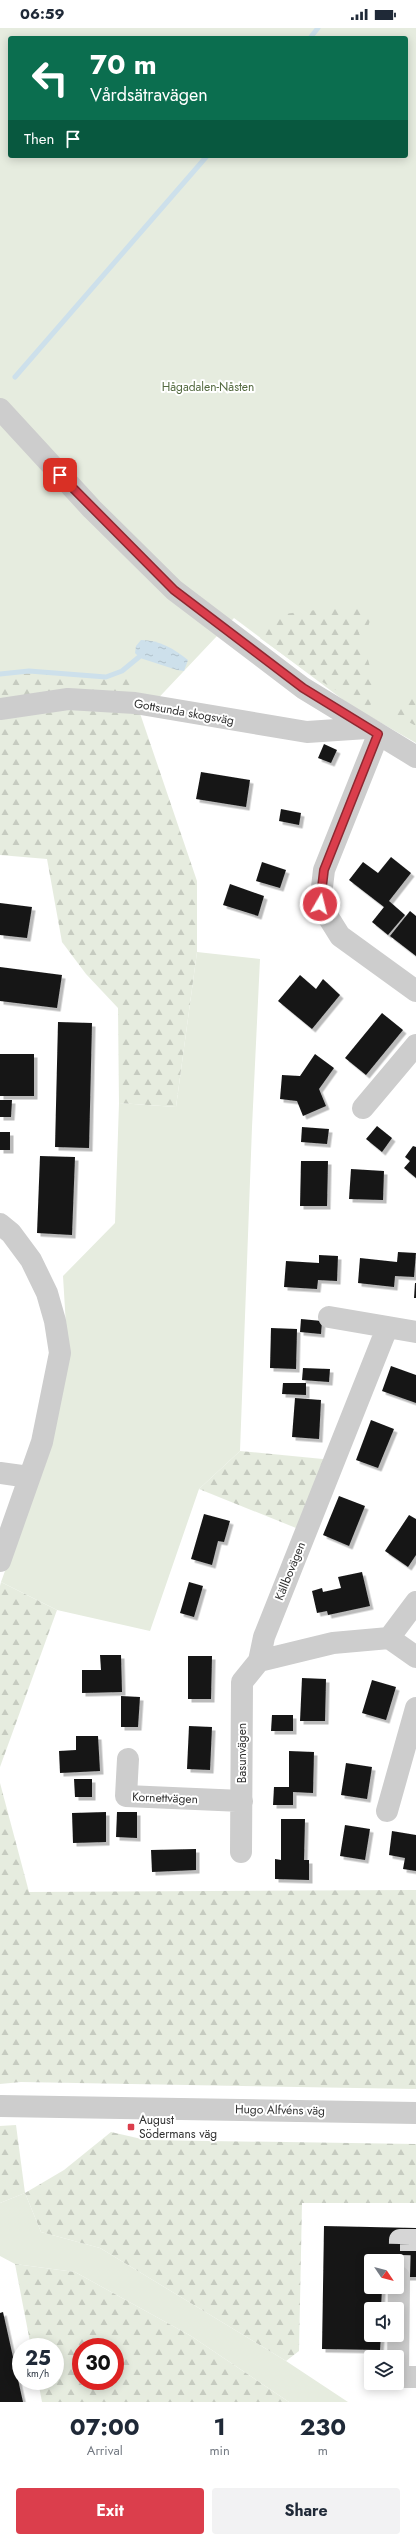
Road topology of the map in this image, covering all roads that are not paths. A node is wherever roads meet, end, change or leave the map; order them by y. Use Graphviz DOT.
graph roads {
  1 [pos="0,409"];
  2 [pos="0,709"];
  3 [pos="373,731"];
  4 [pos="416,757"];
  5 [pos="416,991"];
  6 [pos="416,1045"];
  7 [pos="363,1108"];
  8 [pos="0,1224"];
  9 [pos="329,1317"];
  10 [pos="387,1328"];
  11 [pos="416,1332"];
  12 [pos="0,1473"];
  13 [pos="30,1477"];
  14 [pos="0,1561"];
  15 [pos="416,1602"];
  16 [pos="389,1638"];
  17 [pos="416,1657"];
  18 [pos="259,1661"];
  19 [pos="416,1708"];
  20 [pos="128,1759"];
  21 [pos="242,1801"];
  22 [pos="387,1811"];
  23 [pos="241,1852"];
  24 [pos="0,2106"];
  25 [pos="416,2113"];
  26 [pos="399,2294"];
  27 [pos="416,2378"];
  1 -- 3 [label="street"];
  2 -- 3 [label="street, Gottsunda skogsväg"];
  3 -- 4 [label="street"];
  3 -- 5 [label="street"];
  6 -- 7 [label="street"];
  8 -- 13 [label="street"];
  9 -- 10 [label="street"];
  10 -- 11 [label="street"];
  10 -- 18 [label="street, Källbovägen"];
  12 -- 13 [label="street"];
  13 -- 14 [label="street"];
  15 -- 16 [label="street"];
  16 -- 17 [label="street"];
  16 -- 18 [label="street"];
  18 -- 21 [label="street, Basunvägen"];
  19 -- 22 [label="street"];
  20 -- 21 [label="street, Kornettvägen"];
  21 -- 23 [label="street, Basunvägen"];
  24 -- 25 [label="street, Hugo Alfvéns väg"];
  26 -- 27 [label="street"];
}
